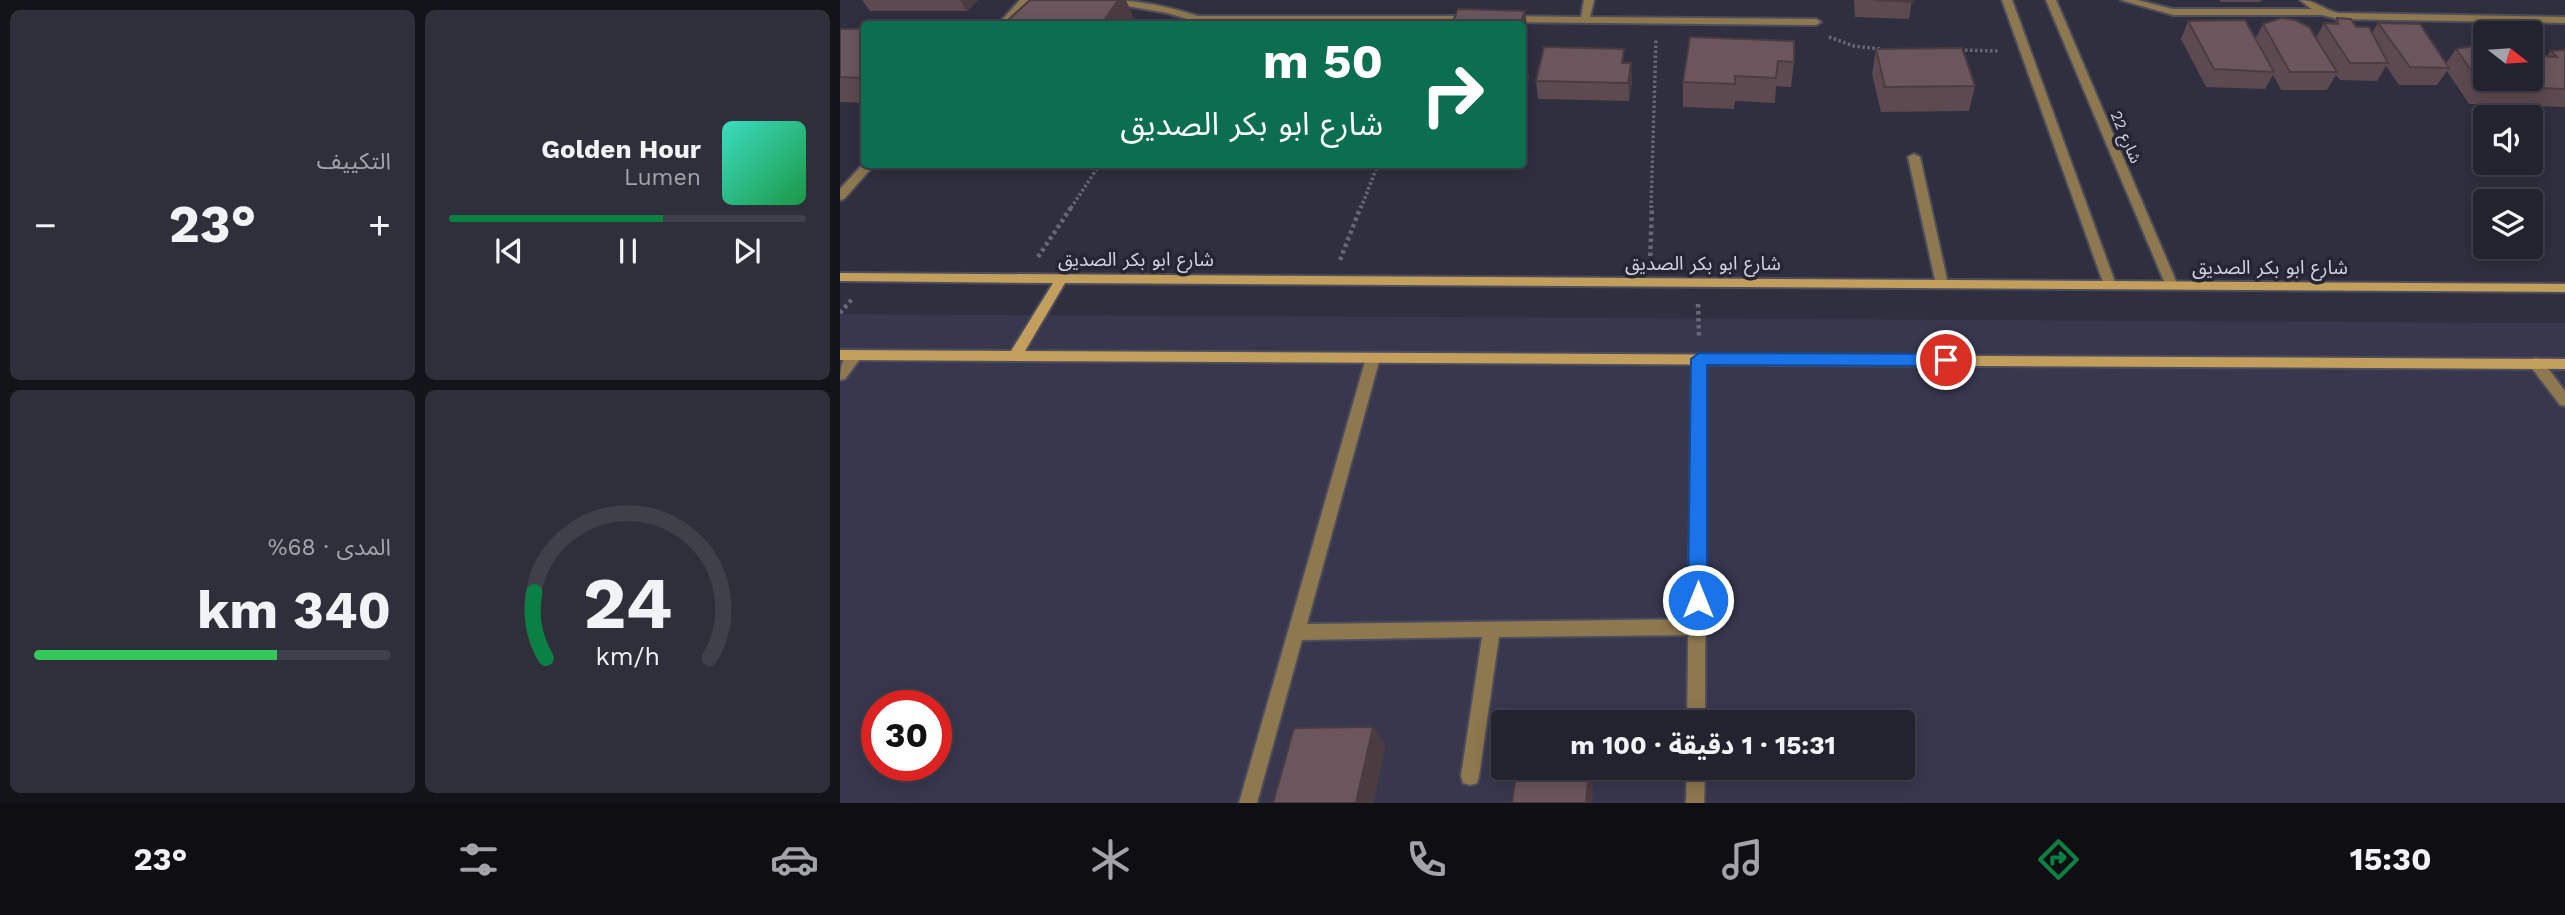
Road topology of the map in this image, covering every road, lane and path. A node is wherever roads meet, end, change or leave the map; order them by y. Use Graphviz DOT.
graph roads {
  1 [pos="1026,0"];
  2 [pos="1110,0"];
  3 [pos="1589,0"];
  4 [pos="2007,0"];
  5 [pos="2051,0"];
  6 [pos="2126,0"];
  7 [pos="2305,0"];
  8 [pos="2321,12"];
  9 [pos="1585,19"];
  10 [pos="1657,19"];
  11 [pos="2565,20"];
  12 [pos="1005,21"];
  13 [pos="1816,22"];
  14 [pos="1892,50"];
  15 [pos="1959,50"];
  16 [pos="2026,51"];
  17 [pos="1914,157"];
  18 [pos="866,168"];
  19 [pos="1097,168"];
  20 [pos="1376,168"];
  21 [pos="840,197"];
  22 [pos="840,277"];
  23 [pos="1023,278"];
  24 [pos="1062,278"];
  25 [pos="1332,280"];
  26 [pos="1649,282"];
  27 [pos="1698,282"];
  28 [pos="1942,284"];
  29 [pos="2110,285"];
  30 [pos="2172,286"];
  31 [pos="2565,288"];
  32 [pos="840,355"];
  33 [pos="856,355"];
  34 [pos="1015,356"];
  35 [pos="1373,358"];
  36 [pos="1699,359"];
  37 [pos="2536,363"];
  38 [pos="2565,363"];
  39 [pos="840,375"];
  40 [pos="2565,401"];
  41 [pos="1697,627"];
  42 [pos="1492,629"];
  43 [pos="1296,632"];
  44 [pos="1696,710"];
  45 [pos="1470,776"];
  46 [pos="1696,780"];
  47 [pos="1248,803"];
  48 [pos="1695,803"];
  1 -- 12 [label="street"];
  2 -- 9 [label="street"];
  3 -- 9 [label="street"];
  4 -- 16 [label="street"];
  5 -- 30 [label="street, شارع 22"];
  6 -- 8 [label="street"];
  7 -- 8 [label="street"];
  8 -- 11 [label="street"];
  9 -- 10 [label="street"];
  10 -- 13 [label="street"];
  10 -- 26 [label="path"];
  13 -- 14 [label="path"];
  15 -- 16 [label="path"];
  16 -- 29 [label="street"];
  17 -- 28 [label="street"];
  18 -- 21 [label="street"];
  19 -- 23 [label="path"];
  20 -- 25 [label="path"];
  22 -- 23 [label="main road, شارع ابو بكر الصديق"];
  23 -- 24 [label="main road, شارع ابو بكر الصديق"];
  24 -- 25 [label="main road, شارع ابو بكر الصديق"];
  24 -- 34 [label="main road"];
  25 -- 26 [label="main road, شارع ابو بكر الصديق"];
  26 -- 27 [label="main road, شارع ابو بكر الصديق"];
  27 -- 28 [label="main road, شارع ابو بكر الصديق"];
  27 -- 36 [label="path"];
  28 -- 29 [label="main road, شارع ابو بكر الصديق"];
  29 -- 30 [label="main road, شارع ابو بكر الصديق"];
  30 -- 31 [label="main road, شارع ابو بكر الصديق"];
  32 -- 33 [label="main road"];
  33 -- 34 [label="main road"];
  33 -- 39 [label="street"];
  34 -- 35 [label="main road"];
  35 -- 36 [label="main road"];
  35 -- 43 [label="street"];
  36 -- 37 [label="main road"];
  36 -- 41 [label="street"];
  37 -- 38 [label="main road"];
  37 -- 40 [label="street"];
  41 -- 42 [label="street"];
  41 -- 44 [label="street"];
  42 -- 43 [label="street"];
  42 -- 45 [label="street"];
  43 -- 47 [label="street"];
  46 -- 48 [label="street"];
}
